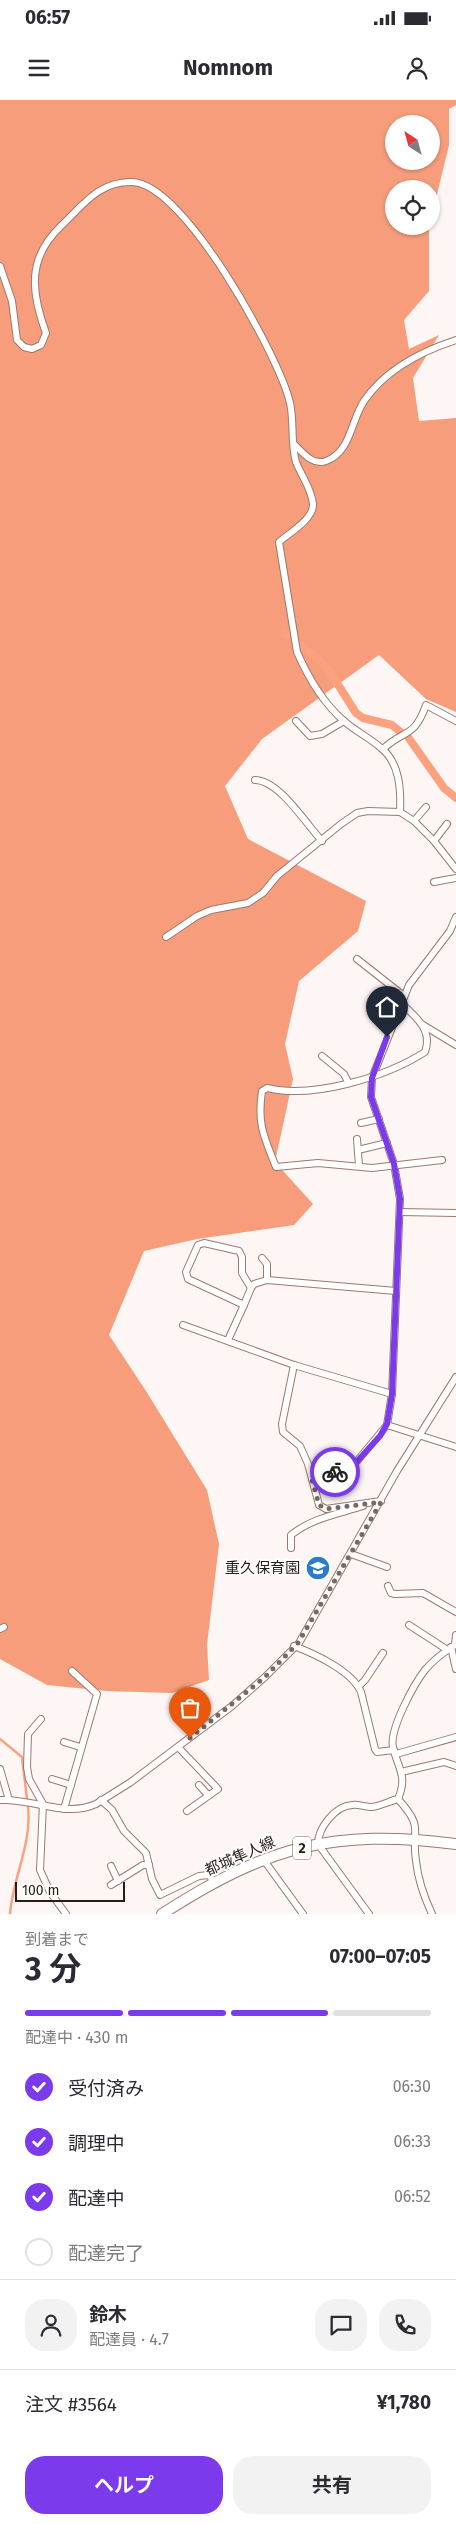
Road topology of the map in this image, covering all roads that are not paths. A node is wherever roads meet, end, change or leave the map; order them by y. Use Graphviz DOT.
graph roads {
  1 [pos="0,266"];
  2 [pos="456,340"];
  3 [pos="294,444"];
  4 [pos="296,721"];
  5 [pos="344,721"];
  6 [pos="456,721"];
  7 [pos="383,749"];
  8 [pos="255,780"];
  9 [pos="426,807"];
  10 [pos="400,812"];
  11 [pos="414,821"];
  12 [pos="448,824"];
  13 [pos="322,841"];
  14 [pos="434,841"];
  15 [pos="456,869"];
  16 [pos="456,878"];
  17 [pos="434,882"];
  18 [pos="456,917"];
  19 [pos="166,937"];
  20 [pos="357,959"];
  21 [pos="404,996"];
  22 [pos="401,1003"];
  23 [pos="423,1025"];
  24 [pos="456,1045"];
  25 [pos="322,1056"];
  26 [pos="372,1078"];
  27 [pos="348,1082"];
  28 [pos="379,1119"];
  29 [pos="361,1123"];
  30 [pos="357,1139"];
  31 [pos="387,1143"];
  32 [pos="358,1150"];
  33 [pos="442,1160"];
  34 [pos="394,1164"];
  35 [pos="359,1166"];
  36 [pos="400,1212"];
  37 [pos="456,1213"];
  38 [pos="262,1258"];
  39 [pos="267,1280"];
  40 [pos="251,1288"];
  41 [pos="396,1291"];
  42 [pos="244,1305"];
  43 [pos="183,1325"];
  44 [pos="228,1340"];
  45 [pos="294,1365"];
  46 [pos="456,1377"];
  47 [pos="392,1394"];
  48 [pos="387,1424"];
  49 [pos="418,1435"];
  50 [pos="456,1448"];
  51 [pos="312,1480"];
  52 [pos="381,1502"];
  53 [pos="371,1504"];
  54 [pos="291,1548"];
  55 [pos="351,1554"];
  56 [pos="387,1567"];
  57 [pos="388,1586"];
  58 [pos="456,1612"];
  59 [pos="456,1619"];
  60 [pos="409,1625"];
  61 [pos="456,1635"];
  62 [pos="294,1646"];
  63 [pos="452,1646"];
  64 [pos="382,1653"];
  65 [pos="456,1668"];
  66 [pos="72,1671"];
  67 [pos="359,1686"];
  68 [pos="41,1719"];
  69 [pos="456,1737"];
  70 [pos="64,1742"];
  71 [pos="80,1747"];
  72 [pos="178,1747"];
  73 [pos="395,1752"];
  74 [pos="456,1766"];
  75 [pos="0,1769"];
  76 [pos="401,1772"];
  77 [pos="52,1779"];
  78 [pos="72,1785"];
  79 [pos="199,1785"];
  80 [pos="208,1795"];
  81 [pos="398,1799"];
  82 [pos="0,1800"];
  83 [pos="9,1800"];
  84 [pos="101,1800"];
  85 [pos="43,1804"];
  86 [pos="64,1809"];
  87 [pos="187,1811"];
  88 [pos="416,1839"];
  89 [pos="318,1844"];
  90 [pos="456,1844"];
  91 [pos="263,1859"];
  92 [pos="111,1866"];
  93 [pos="149,1866"];
  94 [pos="118,1881"];
  95 [pos="214,1882"];
  96 [pos="111,1885"];
  97 [pos="166,1913"];
  98 [pos="66,1914"];
  99 [pos="303,1914"];
  100 [pos="369,1914"];
  101 [pos="432,1914"];
  1 -- 3 [label="street"];
  2 -- 3 [label="street"];
  3 -- 5 [label="street"];
  4 -- 5 [label="street"];
  5 -- 7 [label="street"];
  6 -- 7 [label="street"];
  7 -- 10 [label="street"];
  8 -- 13 [label="street"];
  9 -- 11 [label="street"];
  10 -- 11 [label="street"];
  10 -- 13 [label="street"];
  11 -- 14 [label="street"];
  12 -- 14 [label="street"];
  13 -- 19 [label="street"];
  14 -- 15 [label="street"];
  16 -- 17 [label="street"];
  18 -- 21 [label="street"];
  20 -- 21 [label="street"];
  21 -- 22 [label="street"];
  22 -- 23 [label="street"];
  22 -- 26 [label="street"];
  23 -- 24 [label="street"];
  23 -- 26 [label="street"];
  25 -- 27 [label="street"];
  26 -- 27 [label="street"];
  26 -- 28 [label="street"];
  27 -- 35 [label="street"];
  28 -- 29 [label="street"];
  28 -- 31 [label="street"];
  30 -- 32 [label="street"];
  31 -- 32 [label="street"];
  31 -- 34 [label="street"];
  32 -- 35 [label="street"];
  33 -- 34 [label="street"];
  34 -- 35 [label="street"];
  34 -- 36 [label="street"];
  36 -- 37 [label="street"];
  36 -- 41 [label="street"];
  38 -- 39 [label="street"];
  39 -- 40 [label="street"];
  39 -- 41 [label="street"];
  40 -- 42 [label="street"];
  40 -- 42 [label="street"];
  41 -- 47 [label="street"];
  42 -- 44 [label="street"];
  43 -- 44 [label="street"];
  44 -- 45 [label="street"];
  45 -- 47 [label="street"];
  45 -- 51 [label="street"];
  46 -- 49 [label="street"];
  47 -- 48 [label="street"];
  48 -- 49 [label="street"];
  48 -- 51 [label="street"];
  49 -- 50 [label="street"];
  49 -- 52 [label="street"];
  51 -- 53 [label="street"];
  52 -- 53 [label="street"];
  52 -- 55 [label="street"];
  53 -- 54 [label="street"];
  55 -- 56 [label="street"];
  55 -- 62 [label="street"];
  57 -- 58 [label="street"];
  58 -- 59 [label="street"];
  60 -- 63 [label="street"];
  61 -- 63 [label="street"];
  62 -- 67 [label="street"];
  62 -- 72 [label="street"];
  63 -- 65 [label="street"];
  63 -- 73 [label="street"];
  64 -- 67 [label="street"];
  66 -- 71 [label="street"];
  67 -- 73 [label="street"];
  68 -- 85 [label="street"];
  69 -- 73 [label="street"];
  70 -- 71 [label="street"];
  71 -- 78 [label="street"];
  72 -- 80 [label="street"];
  72 -- 84 [label="street"];
  73 -- 76 [label="street"];
  74 -- 76 [label="street"];
  75 -- 83 [label="street"];
  76 -- 81 [label="street"];
  77 -- 78 [label="street"];
  78 -- 86 [label="street"];
  79 -- 80 [label="street"];
  80 -- 87 [label="street"];
  81 -- 88 [label="street"];
  81 -- 89 [label="street"];
  82 -- 83 [label="street"];
  83 -- 85 [label="street"];
  84 -- 86 [label="street"];
  84 -- 93 [label="street"];
  85 -- 86 [label="street"];
  85 -- 98 [label="street"];
  88 -- 89 [label="main road, 都城隼人線 / 2"];
  88 -- 90 [label="main road, 都城隼人線 / 2"];
  88 -- 101 [label="street"];
  89 -- 91 [label="main road, 都城隼人線 / 2"];
  89 -- 100 [label="street"];
  91 -- 95 [label="main road, 都城隼人線 / 2"];
  91 -- 99 [label="street"];
  92 -- 94 [label="street"];
  93 -- 94 [label="street"];
  93 -- 95 [label="street"];
  94 -- 96 [label="street"];
  95 -- 97 [label="main road, 都城隼人線 / 2"];
}
